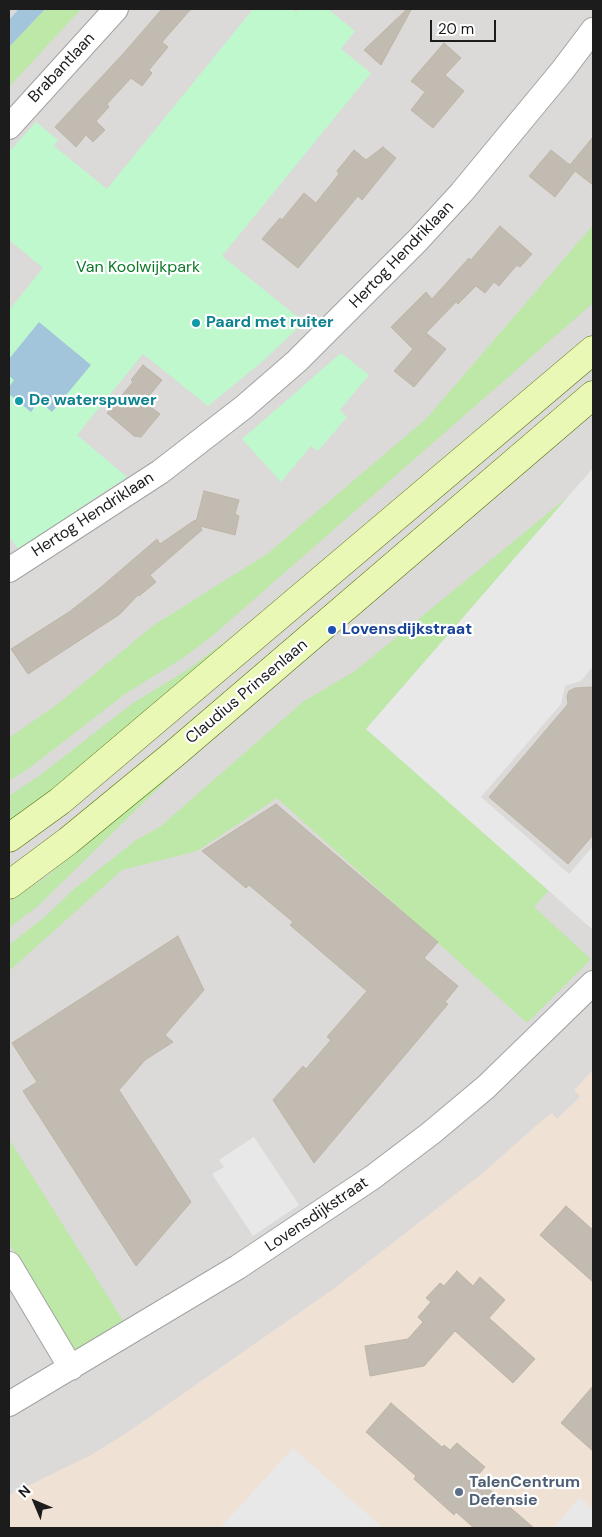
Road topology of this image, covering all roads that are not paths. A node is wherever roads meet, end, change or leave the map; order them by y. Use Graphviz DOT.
graph roads {
  1 [pos="116,9"];
  2 [pos="593,30"];
  3 [pos="9,127"];
  4 [pos="593,350"];
  5 [pos="593,395"];
  6 [pos="9,570"];
  7 [pos="9,838"];
  8 [pos="9,886"];
  9 [pos="593,983"];
  10 [pos="9,1264"];
  11 [pos="71,1368"];
  12 [pos="9,1404"];
  1 -- 3 [label="street, Brabantlaan"];
  2 -- 6 [label="street, Hertog Hendriklaan"];
  4 -- 7 [label="main road"];
  5 -- 8 [label="main road, Claudius Prinsenlaan"];
  9 -- 11 [label="street, Lovensdijkstraat"];
  10 -- 11 [label="street"];
  11 -- 12 [label="street, Lovensdijkstraat"];
}
